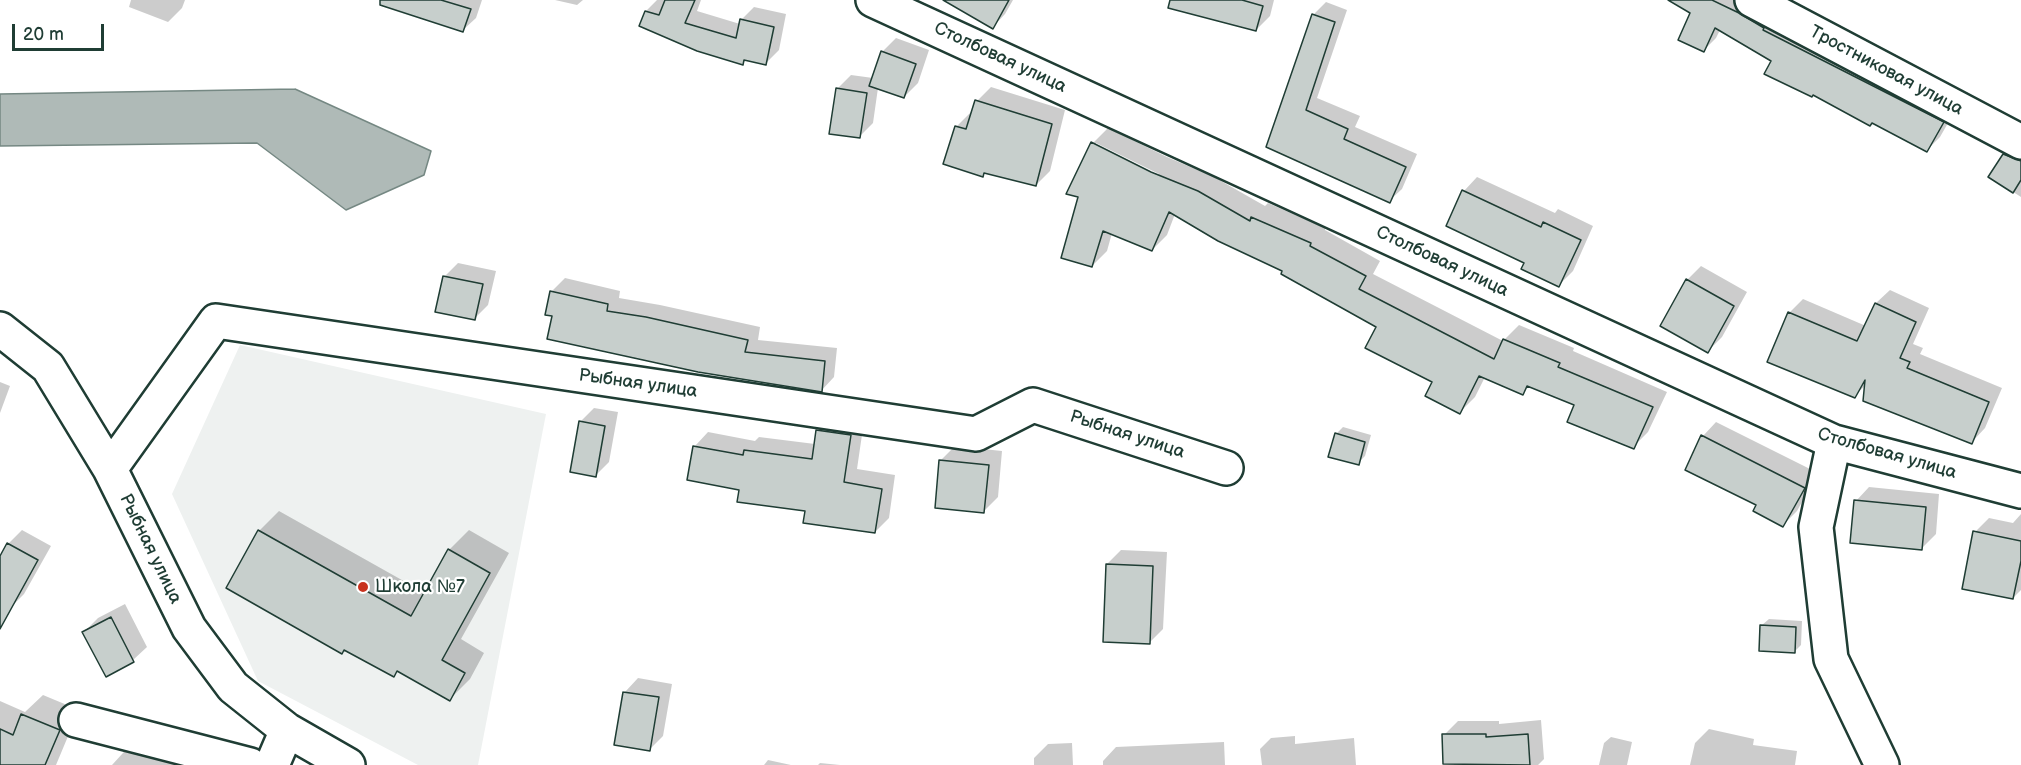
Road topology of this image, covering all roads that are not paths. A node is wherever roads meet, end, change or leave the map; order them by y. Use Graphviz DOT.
graph roads {
  1 [pos="873,0"];
  2 [pos="1752,0"];
  3 [pos="2021,142"];
  4 [pos="0,329"];
  5 [pos="1834,442"];
  6 [pos="1226,468"];
  7 [pos="110,469"];
  8 [pos="2021,491"];
  9 [pos="76,720"];
  10 [pos="287,730"];
  11 [pos="250,765"];
  12 [pos="272,765"];
  13 [pos="348,765"];
  14 [pos="1882,765"];
  1 -- 5 [label="street, Столбовая улица"];
  2 -- 3 [label="street, Тростниковая улица"];
  4 -- 7 [label="street, Рыбная улица"];
  5 -- 8 [label="street, Столбовая улица"];
  5 -- 14 [label="street"];
  6 -- 7 [label="street, Рыбная улица"];
  7 -- 10 [label="street, Рыбная улица"];
  9 -- 11 [label="street"];
  10 -- 12 [label="street"];
  10 -- 13 [label="street, Рыбная улица"];
}
